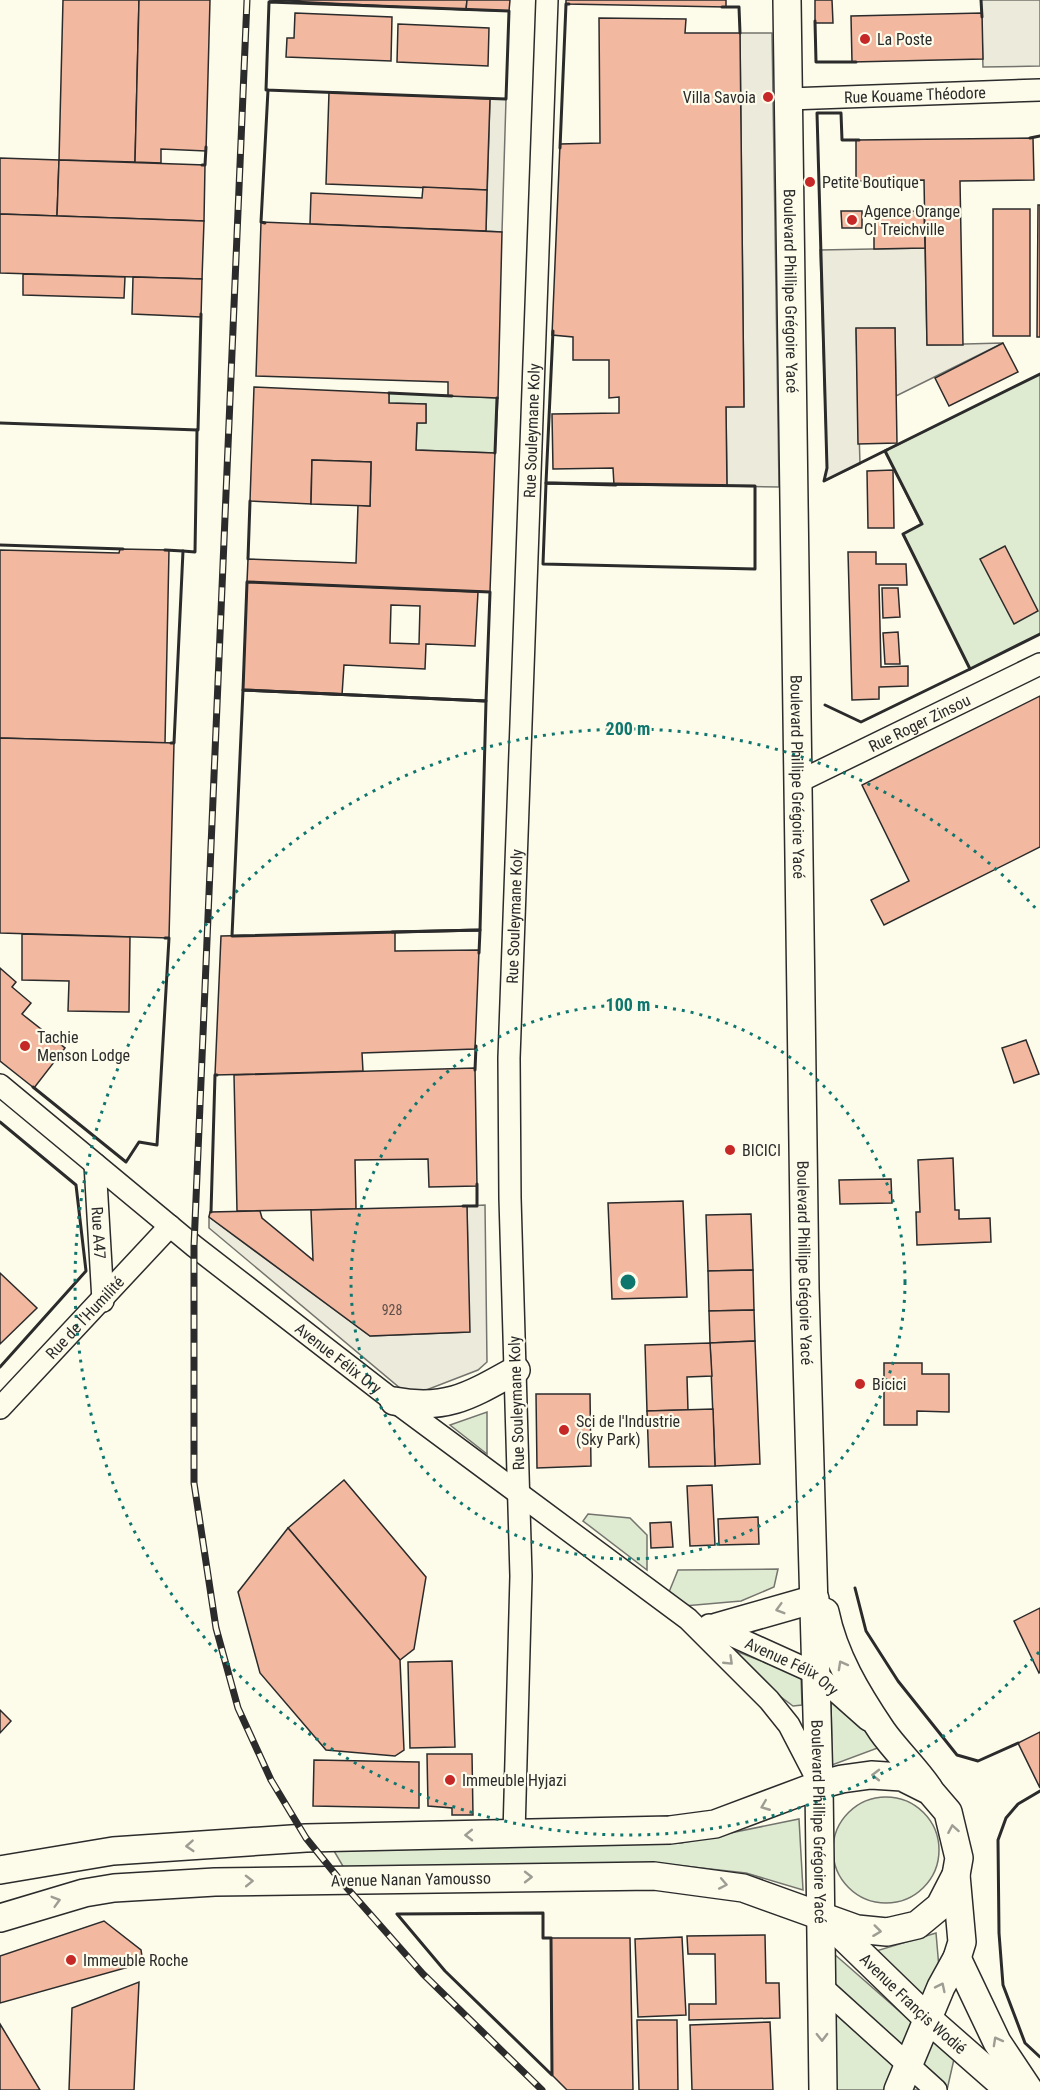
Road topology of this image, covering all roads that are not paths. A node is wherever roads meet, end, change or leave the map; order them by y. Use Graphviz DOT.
graph roads {
  1 [pos="547,0"];
  2 [pos="787,0"];
  3 [pos="1040,90"];
  4 [pos="789,99"];
  5 [pos="1040,664"];
  6 [pos="798,782"];
  7 [pos="0,1085"];
  8 [pos="95,1164"];
  9 [pos="170,1226"];
  10 [pos="103,1301"];
  11 [pos="516,1370"];
  12 [pos="394,1401"];
  13 [pos="0,1408"];
  14 [pos="519,1495"];
  15 [pos="814,1555"];
  16 [pos="815,1599"];
  17 [pos="688,1619"];
  18 [pos="717,1627"];
  19 [pos="815,1673"];
  20 [pos="883,1733"];
  21 [pos="819,1785"];
  22 [pos="930,1791"];
  23 [pos="514,1834"];
  24 [pos="0,1870"];
  25 [pos="956,1875"];
  26 [pos="820,1915"];
  27 [pos="0,1918"];
  28 [pos="957,1958"];
  29 [pos="822,1986"];
  30 [pos="927,2018"];
  31 [pos="903,2078"];
  32 [pos="823,2090"];
  33 [pos="936,2090"];
  34 [pos="1009,2090"];
  35 [pos="1029,2090"];
  1 -- 11 [label="street, Rue Souleymane Koly"];
  2 -- 4 [label="main road, Boulevard Phillipe Grégoire Yacé"];
  3 -- 4 [label="street, Rue Kouame Théodore"];
  4 -- 6 [label="main road, Boulevard Phillipe Grégoire Yacé"];
  5 -- 6 [label="street, Rue Roger Zinsou"];
  6 -- 15 [label="main road, Boulevard Phillipe Grégoire Yacé"];
  7 -- 8 [label="street, Avenue Félix Ory"];
  8 -- 9 [label="street, Avenue Félix Ory"];
  8 -- 10 [label="street, Rue A47"];
  9 -- 10 [label="street, Rue de l'Humilité"];
  9 -- 12 [label="street, Avenue Félix Ory"];
  10 -- 13 [label="street, Rue de l'Humilité"];
  11 -- 12 [label="main road"];
  11 -- 14 [label="street, Rue Souleymane Koly"];
  12 -- 14 [label="street, Avenue Félix Ory"];
  14 -- 17 [label="street, Avenue Félix Ory"];
  14 -- 23 [label="street, Rue Souleymane Koly"];
  15 -- 16 [label="main road, Boulevard Phillipe Grégoire Yacé"];
  20 -- 15 [label="main road, Boulevard Phillipe Grégoire Yacé, one-way"];
  16 -- 18 [label="main road, one-way"];
  16 -- 19 [label="main road, Boulevard Phillipe Grégoire Yacé"];
  17 -- 18 [label="street, Avenue Félix Ory"];
  17 -- 21 [label="street, Avenue Félix Ory, one-way"];
  18 -- 19 [label="street, Avenue Félix Ory"];
  19 -- 20 [label="street, Avenue Félix Ory"];
  19 -- 21 [label="main road, Boulevard Phillipe Grégoire Yacé"];
  20 -- 22 [label="main road, Boulevard Phillipe Grégoire Yacé"];
  22 -- 21 [label="main road, one-way"];
  21 -- 23 [label="main road, one-way"];
  21 -- 26 [label="main road, Boulevard Phillipe Grégoire Yacé"];
  25 -- 22 [label="main road, one-way"];
  23 -- 24 [label="main road, one-way"];
  26 -- 25 [label="main road, one-way"];
  25 -- 28 [label="main road"];
  27 -- 26 [label="main road, Avenue Nanan Yamousso, one-way"];
  26 -- 29 [label="main road, Boulevard Phillipe Grégoire Yacé"];
  26 -- 30 [label="main road, Avenue Françis Wodié"];
  30 -- 28 [label="main road, one-way"];
  35 -- 28 [label="main road, Avenue Françis Wodié, one-way"];
  29 -- 31 [label="street"];
  29 -- 32 [label="main road, Boulevard Phillipe Grégoire Yacé, one-way"];
  30 -- 31 [label="main road"];
  30 -- 34 [label="main road, Avenue Françis Wodié"];
  31 -- 33 [label="street"];
}
